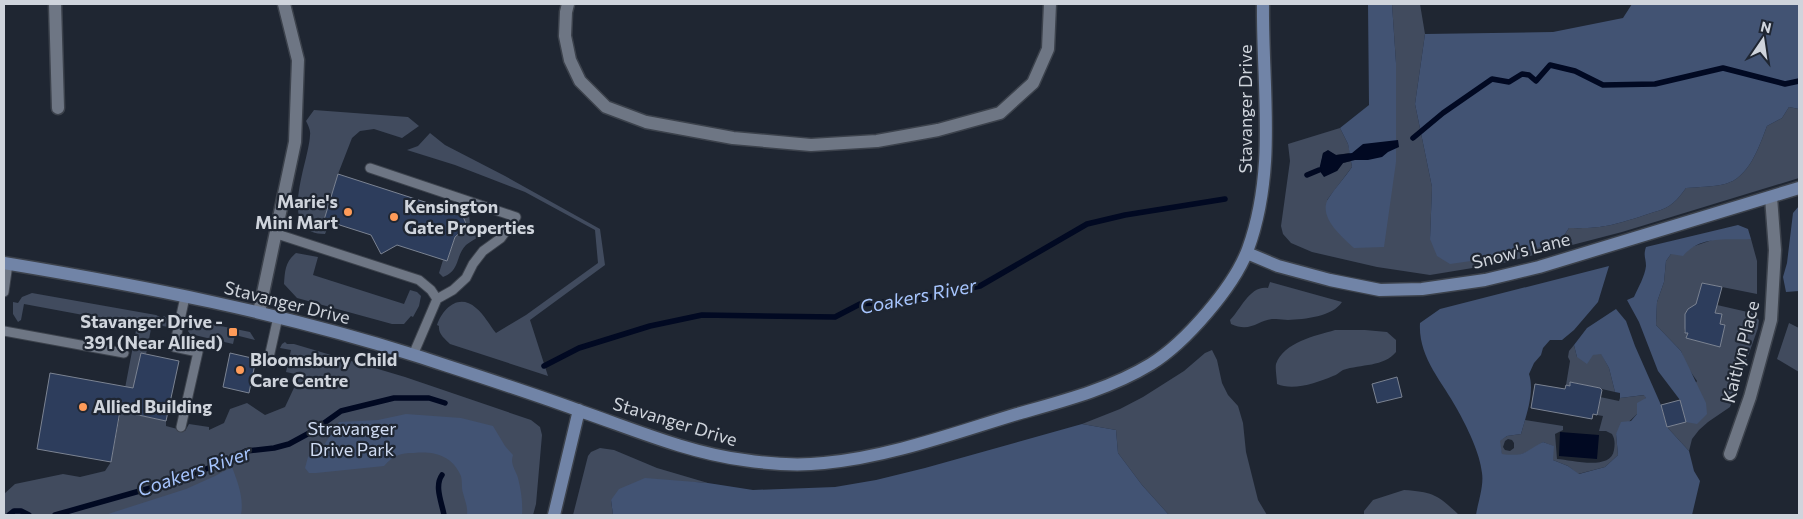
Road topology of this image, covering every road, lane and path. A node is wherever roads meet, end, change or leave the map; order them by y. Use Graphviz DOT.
graph roads {
  1 [pos="55,4"];
  2 [pos="284,4"];
  3 [pos="568,4"];
  4 [pos="1050,4"];
  5 [pos="1263,4"];
  6 [pos="58,108"];
  7 [pos="370,168"];
  8 [pos="1799,188"];
  9 [pos="1771,197"];
  10 [pos="277,234"];
  11 [pos="1246,253"];
  12 [pos="6,264"];
  13 [pos="4,292"];
  14 [pos="185,297"];
  15 [pos="437,299"];
  16 [pos="259,312"];
  17 [pos="278,317"];
  18 [pos="4,331"];
  19 [pos="124,352"];
  20 [pos="413,355"];
  21 [pos="268,362"];
  22 [pos="579,410"];
  23 [pos="181,427"];
  24 [pos="1730,454"];
  25 [pos="554,515"];
  1 -- 6 [label="street"];
  2 -- 10 [label="street"];
  3 -- 4 [label="street"];
  5 -- 11 [label="street, Stavanger Drive"];
  7 -- 15 [label="lane"];
  8 -- 9 [label="street, Snow's Lane"];
  9 -- 11 [label="street, Snow's Lane"];
  9 -- 24 [label="street, Kaitlyn Place"];
  10 -- 15 [label="lane"];
  10 -- 16 [label="street"];
  11 -- 22 [label="street, Stavanger Drive"];
  12 -- 13 [label="lane"];
  12 -- 14 [label="street, Stavanger Drive"];
  14 -- 16 [label="street, Stavanger Drive"];
  14 -- 23 [label="lane"];
  15 -- 20 [label="lane"];
  16 -- 17 [label="street, Stavanger Drive"];
  17 -- 20 [label="street, Stavanger Drive"];
  17 -- 21 [label="lane"];
  18 -- 19 [label="lane"];
  20 -- 22 [label="street, Stavanger Drive"];
  22 -- 25 [label="street"];
}
